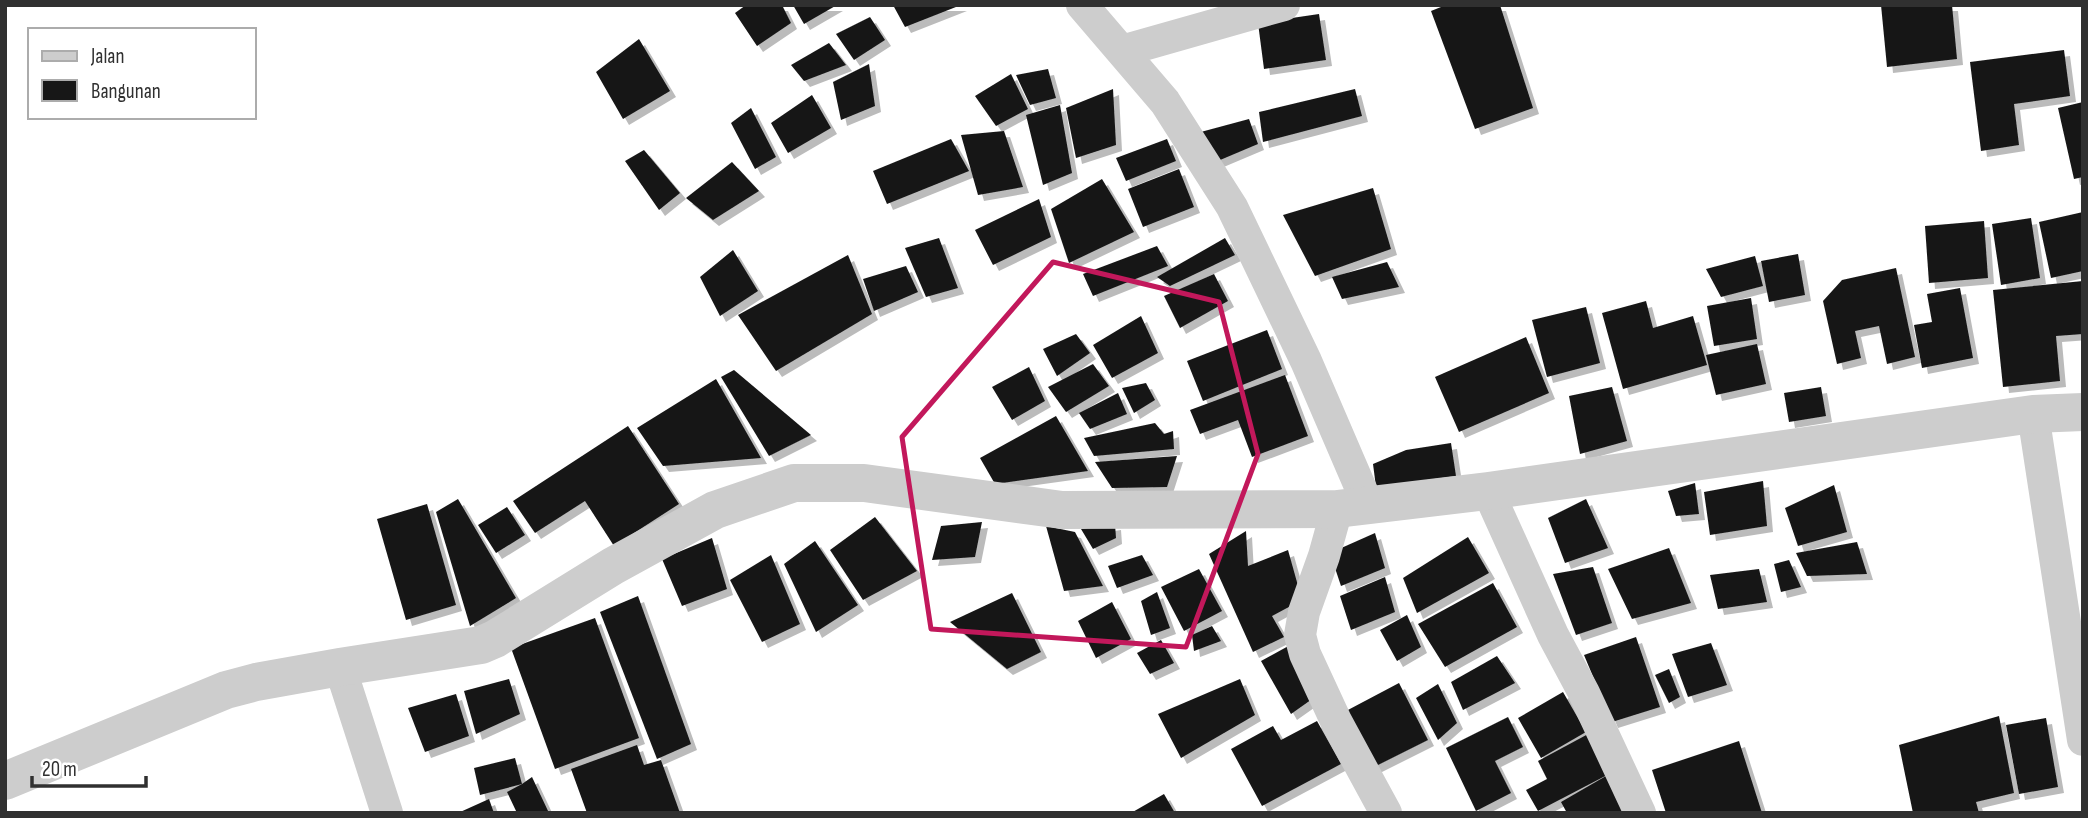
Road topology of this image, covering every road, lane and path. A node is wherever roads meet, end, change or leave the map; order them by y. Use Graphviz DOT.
graph roads {
  1 [pos="1082,5"];
  2 [pos="1284,5"];
  3 [pos="1122,51"];
  4 [pos="2083,412"];
  5 [pos="2033,414"];
  6 [pos="1488,491"];
  7 [pos="1352,507"];
  8 [pos="340,667"];
  9 [pos="2083,740"];
  10 [pos="5,781"];
  11 [pos="387,813"];
  12 [pos="1386,813"];
  13 [pos="1640,813"];
  1 -- 3 [label="street"];
  2 -- 3 [label="street"];
  3 -- 7 [label="street"];
  4 -- 5 [label="street"];
  5 -- 6 [label="street"];
  5 -- 9 [label="street"];
  6 -- 7 [label="street"];
  6 -- 13 [label="street"];
  7 -- 8 [label="street"];
  7 -- 12 [label="street"];
  8 -- 10 [label="street"];
  8 -- 11 [label="street"];
}
